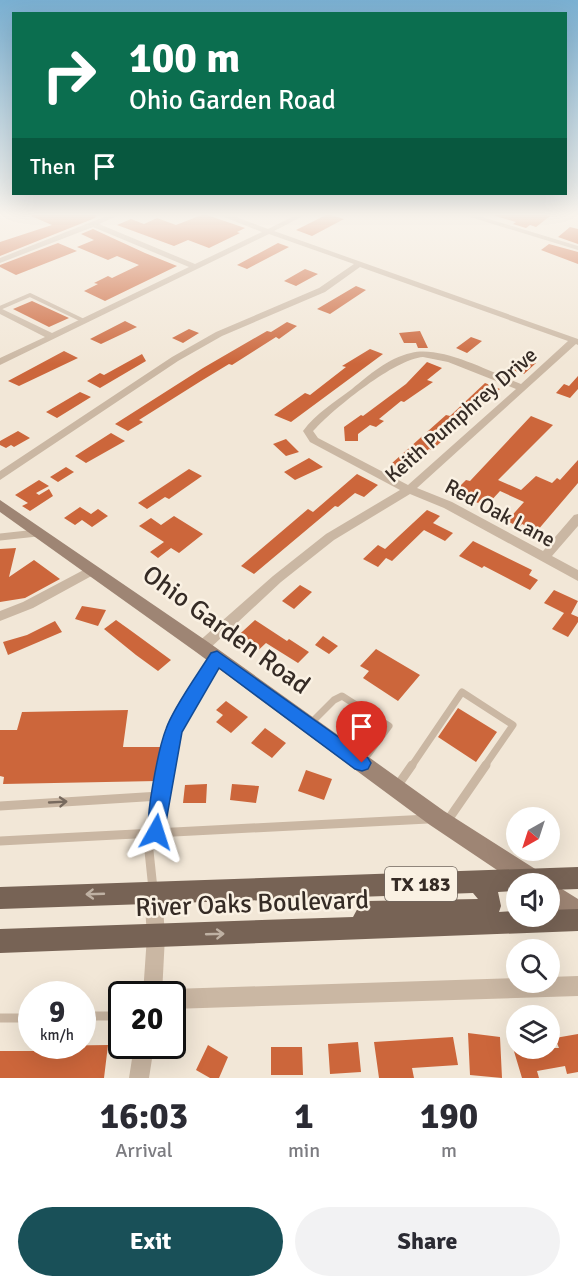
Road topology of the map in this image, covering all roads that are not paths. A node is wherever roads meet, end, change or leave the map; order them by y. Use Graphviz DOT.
graph roads {
  1 [pos="186,263"];
  2 [pos="203,263"];
  3 [pos="353,263"];
  4 [pos="358,265"];
  5 [pos="195,267"];
  6 [pos="0,310"];
  7 [pos="84,321"];
  8 [pos="52,337"];
  9 [pos="576,341"];
  10 [pos="0,362"];
  11 [pos="523,388"];
  12 [pos="0,476"];
  13 [pos="410,489"];
  14 [pos="0,505"];
  15 [pos="578,518"];
  16 [pos="41,533"];
  17 [pos="0,537"];
  18 [pos="544,558"];
  19 [pos="93,570"];
  20 [pos="578,576"];
  21 [pos="0,616"];
  22 [pos="202,647"];
  23 [pos="217,658"];
  24 [pos="309,725"];
  25 [pos="362,763"];
  26 [pos="396,788"];
  27 [pos="160,796"];
  28 [pos="0,806"];
  29 [pos="441,821"];
  30 [pos="152,832"];
  31 [pos="0,841"];
  32 [pos="521,873"];
  33 [pos="578,878"];
  34 [pos="476,881"];
  35 [pos="560,881"];
  36 [pos="506,883"];
  37 [pos="153,892"];
  38 [pos="0,898"];
  39 [pos="560,900"];
  40 [pos="578,912"];
  41 [pos="578,920"];
  42 [pos="359,928"];
  43 [pos="156,936"];
  44 [pos="0,941"];
  45 [pos="153,981"];
  46 [pos="578,986"];
  47 [pos="186,999"];
  48 [pos="0,1018"];
  49 [pos="18,1018"];
  50 [pos="142,1059"];
  51 [pos="139,1078"];
  1 -- 5 [label="street"];
  2 -- 5 [label="street"];
  3 -- 4 [label="street"];
  4 -- 9 [label="street"];
  4 -- 12 [label="street"];
  5 -- 7 [label="street"];
  6 -- 7 [label="lane"];
  6 -- 8 [label="street"];
  7 -- 8 [label="street"];
  8 -- 10 [label="street"];
  9 -- 11 [label="street, Keith Pumphrey Drive"];
  11 -- 13 [label="street, Keith Pumphrey Drive"];
  11 -- 13 [label="street, Red Oak Lane"];
  13 -- 18 [label="street, Red Oak Lane"];
  13 -- 22 [label="street, Keith Pumphrey Drive"];
  14 -- 16 [label="street, Ohio Garden Road"];
  15 -- 18 [label="street"];
  16 -- 17 [label="lane"];
  16 -- 19 [label="street, Ohio Garden Road"];
  18 -- 20 [label="street, Red Oak Lane"];
  19 -- 21 [label="street"];
  19 -- 22 [label="street, Ohio Garden Road"];
  22 -- 23 [label="street, Ohio Garden Road"];
  23 -- 24 [label="street, Ohio Garden Road"];
  23 -- 27 [label="lane"];
  24 -- 25 [label="street, Ohio Garden Road"];
  24 -- 25 [label="lane"];
  25 -- 26 [label="street, Ohio Garden Road"];
  26 -- 29 [label="street, Ohio Garden Road"];
  26 -- 29 [label="lane"];
  28 -- 27 [label="lane, one-way"];
  27 -- 30 [label="lane"];
  29 -- 30 [label="lane"];
  29 -- 32 [label="street, Ohio Garden Road"];
  30 -- 31 [label="lane"];
  30 -- 37 [label="lane"];
  33 -- 35 [label="main road, River Oaks Boulevard / TX 183"];
  34 -- 36 [label="main road, River Oaks Boulevard / TX 183"];
  34 -- 37 [label="main road, River Oaks Boulevard / TX 183"];
  34 -- 42 [label="main road"];
  37 -- 38 [label="main road, River Oaks Boulevard / TX 183, one-way"];
  37 -- 43 [label="street"];
  39 -- 40 [label="street, Ohio Garden Road"];
  41 -- 42 [label="main road, River Oaks Boulevard / TX 183"];
  43 -- 42 [label="main road, River Oaks Boulevard / TX 183, one-way"];
  43 -- 44 [label="main road, River Oaks Boulevard / TX 183"];
  43 -- 45 [label="street"];
  46 -- 47 [label="street"];
  48 -- 49 [label="lane"];
  50 -- 51 [label="street"];
}
